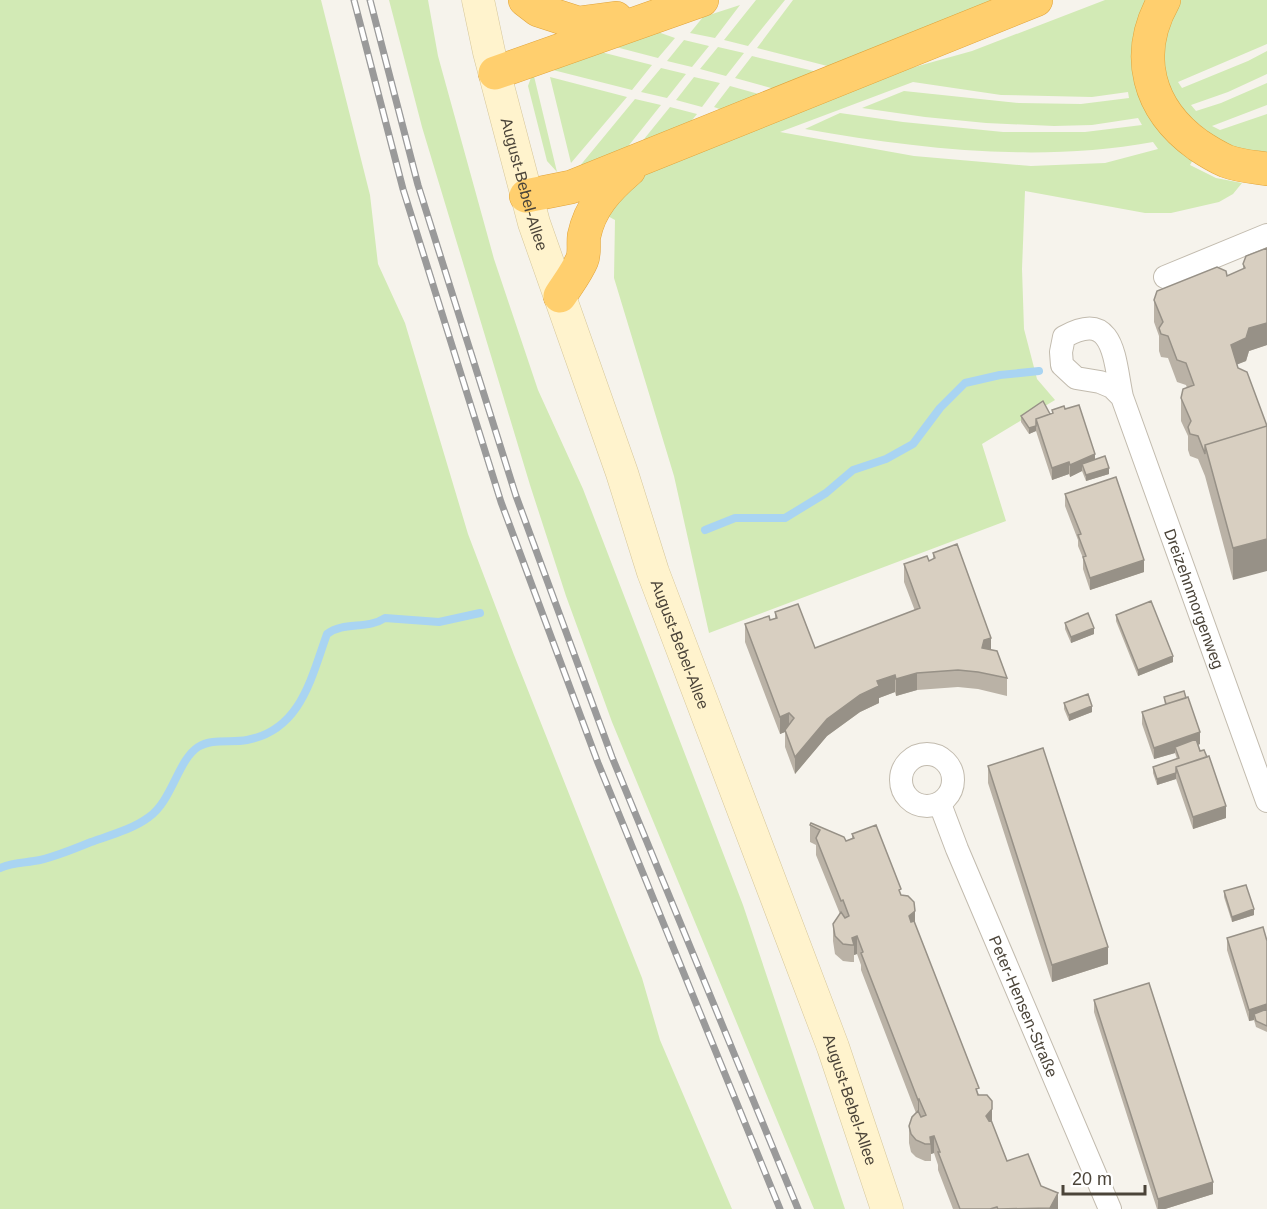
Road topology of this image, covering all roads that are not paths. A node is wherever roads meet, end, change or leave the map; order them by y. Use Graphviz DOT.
graph roads {
  1 [pos="478,0"];
  2 [pos="525,0"];
  3 [pos="702,0"];
  4 [pos="1036,0"];
  5 [pos="1164,0"];
  6 [pos="671,10"];
  7 [pos="495,73"];
  8 [pos="641,159"];
  9 [pos="1267,169"];
  10 [pos="526,196"];
  11 [pos="1267,235"];
  12 [pos="1165,277"];
  13 [pos="560,297"];
  14 [pos="1122,397"];
  15 [pos="1267,801"];
  16 [pos="940,804"];
  17 [pos="886,1209"];
  18 [pos="1110,1209"];
  1 -- 7 [label="main road, August-Bebel-Allee"];
  2 -- 6 [label="highway"];
  3 -- 6 [label="highway"];
  4 -- 8 [label="highway"];
  5 -- 9 [label="highway"];
  6 -- 7 [label="highway"];
  7 -- 10 [label="main road, August-Bebel-Allee"];
  8 -- 10 [label="highway"];
  8 -- 13 [label="highway"];
  10 -- 13 [label="main road, August-Bebel-Allee"];
  11 -- 12 [label="street"];
  13 -- 17 [label="main road, August-Bebel-Allee"];
  14 -- 15 [label="street, Dreizehnmorgenweg"];
  16 -- 18 [label="street, Peter-Hensen-Straße"];
}
